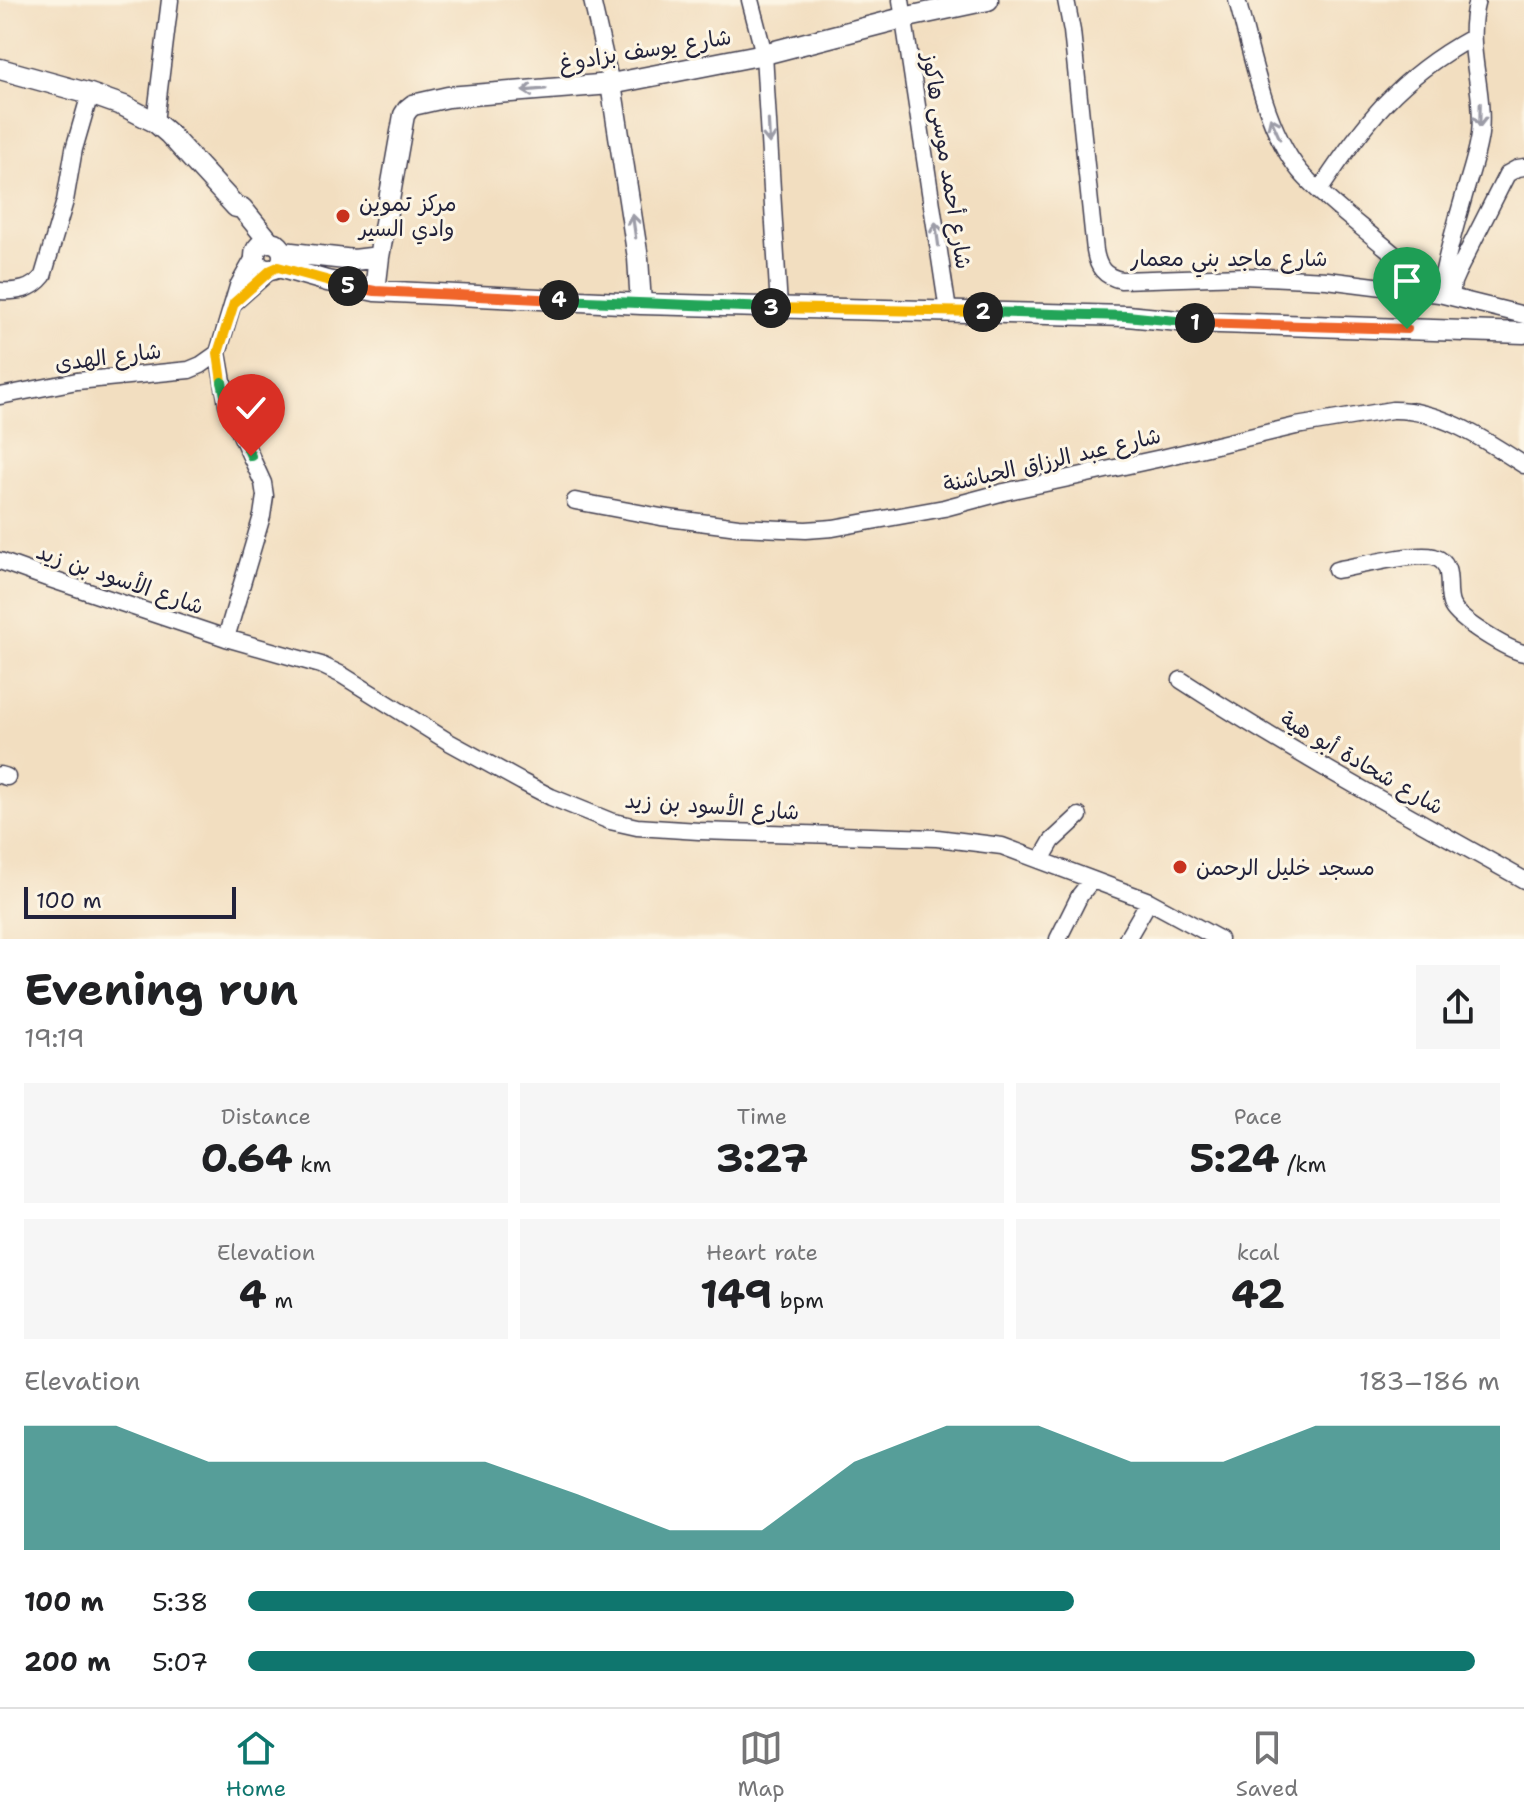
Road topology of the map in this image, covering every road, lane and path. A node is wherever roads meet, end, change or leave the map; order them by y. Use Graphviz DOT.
graph roads {
  1 [pos="170,0"];
  2 [pos="592,0"];
  3 [pos="750,0"];
  4 [pos="988,0"];
  5 [pos="1066,0"];
  6 [pos="1237,0"];
  7 [pos="1477,0"];
  8 [pos="902,9"];
  9 [pos="1471,38"];
  10 [pos="764,54"];
  11 [pos="0,69"];
  12 [pos="611,84"];
  13 [pos="90,94"];
  14 [pos="155,122"];
  15 [pos="1524,167"];
  16 [pos="1319,191"];
  17 [pos="269,256"];
  18 [pos="379,257"];
  19 [pos="0,291"];
  20 [pos="375,291"];
  21 [pos="1441,295"];
  22 [pos="641,304"];
  23 [pos="779,308"];
  24 [pos="948,311"];
  25 [pos="1524,315"];
  26 [pos="1524,333"];
  27 [pos="218,353"];
  28 [pos="0,396"];
  29 [pos="1524,465"];
  30 [pos="575,501"];
  31 [pos="0,561"];
  32 [pos="1336,570"];
  33 [pos="226,638"];
  34 [pos="1524,653"];
  35 [pos="1181,680"];
  36 [pos="1079,816"];
  37 [pos="1041,860"];
  38 [pos="1092,880"];
  39 [pos="1524,880"];
  40 [pos="1149,901"];
  41 [pos="1058,939"];
  42 [pos="1127,939"];
  43 [pos="1219,939"];
  1 -- 14 [label="street"];
  2 -- 12 [label="street"];
  3 -- 10 [label="street"];
  4 -- 8 [label="main road, شارع يوسف بزادوغ"];
  5 -- 21 [label="street, شارع ماجد بني معمار"];
  16 -- 6 [label="street, one-way"];
  7 -- 9 [label="street"];
  8 -- 10 [label="main road, شارع يوسف بزادوغ"];
  24 -- 8 [label="street, شارع أحمد موسى هاكوز, one-way"];
  9 -- 16 [label="street"];
  9 -- 21 [label="street, one-way"];
  10 -- 12 [label="main road, شارع يوسف بزادوغ"];
  10 -- 23 [label="street, one-way"];
  11 -- 13 [label="main road"];
  12 -- 18 [label="main road, شارع يوسف بزادوغ, one-way"];
  22 -- 12 [label="main road, one-way"];
  13 -- 14 [label="main road"];
  13 -- 19 [label="street"];
  14 -- 17 [label="main road"];
  15 -- 21 [label="street"];
  16 -- 21 [label="street"];
  17 -- 18 [label="main road"];
  17 -- 20 [label="main road"];
  17 -- 27 [label="street, شارع الأسود بن زيد"];
  18 -- 20 [label="main road"];
  20 -- 22 [label="main road"];
  21 -- 25 [label="street"];
  22 -- 23 [label="main road"];
  23 -- 24 [label="main road"];
  24 -- 26 [label="main road"];
  27 -- 28 [label="street, شارع الهدى"];
  27 -- 33 [label="street, شارع الأسود بن زيد"];
  29 -- 30 [label="street, شارع عبد الرزاق الحباشنة"];
  31 -- 33 [label="street, شارع الأسود بن زيد"];
  32 -- 34 [label="street"];
  33 -- 37 [label="street, شارع الأسود بن زيد"];
  35 -- 39 [label="street, شارع شحادة أبو هية"];
  36 -- 37 [label="street"];
  37 -- 38 [label="street, شارع الأسود بن زيد"];
  38 -- 40 [label="street, شارع الأسود بن زيد"];
  38 -- 41 [label="street"];
  40 -- 42 [label="street"];
  40 -- 43 [label="street, شارع الأسود بن زيد"];
}
